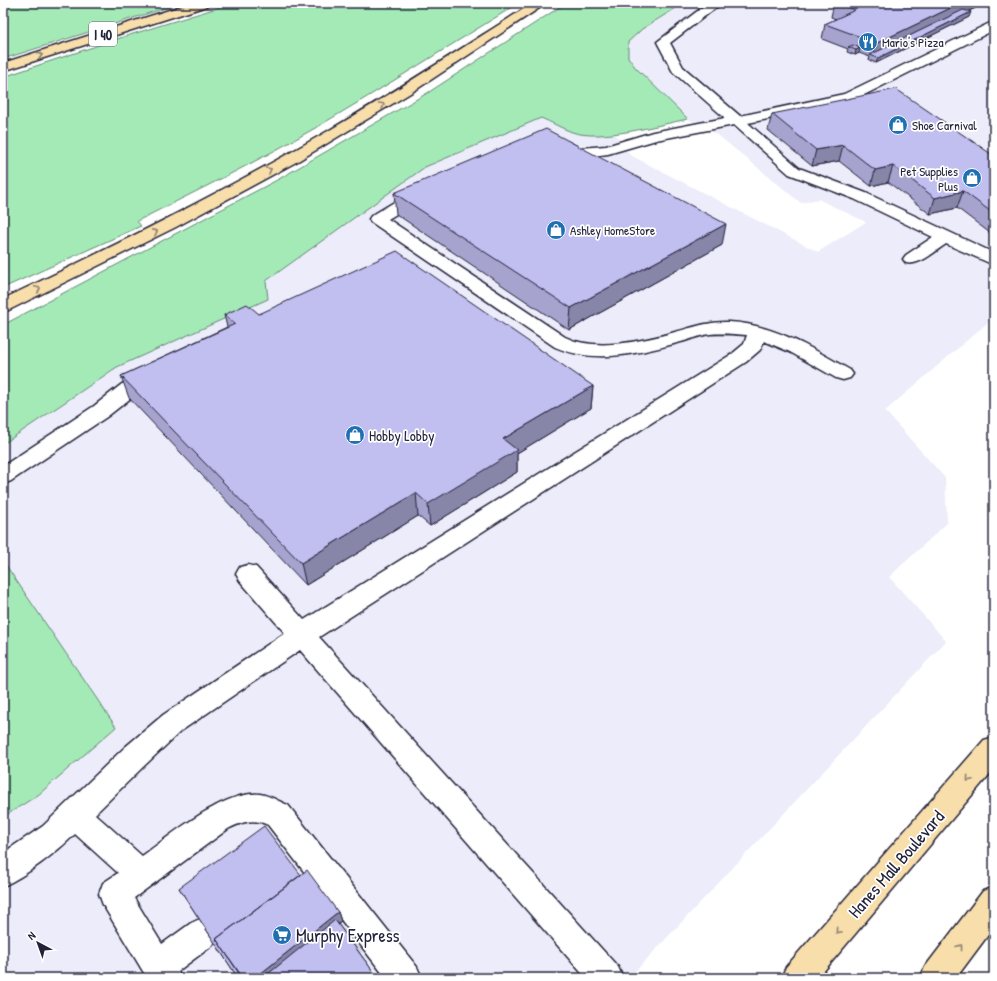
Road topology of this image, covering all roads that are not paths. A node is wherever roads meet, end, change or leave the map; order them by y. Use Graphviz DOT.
graph roads {
  1 [pos="203,3"];
  2 [pos="541,3"];
  3 [pos="716,3"];
  4 [pos="994,26"];
  5 [pos="3,67"];
  6 [pos="736,120"];
  7 [pos="550,139"];
  8 [pos="438,183"];
  9 [pos="945,237"];
  10 [pos="912,259"];
  11 [pos="994,260"];
  12 [pos="3,306"];
  13 [pos="757,332"];
  14 [pos="170,370"];
  15 [pos="844,374"];
  16 [pos="3,476"];
  17 [pos="248,574"];
  18 [pos="303,634"];
  19 [pos="994,750"];
  20 [pos="75,815"];
  21 [pos="3,871"];
  22 [pos="140,874"];
  23 [pos="994,902"];
  24 [pos="202,934"];
  25 [pos="161,972"];
  26 [pos="397,975"];
  27 [pos="607,978"];
  28 [pos="797,978"];
  29 [pos="936,978"];
  5 -- 1 [label="main road, I 40, one-way"];
  12 -- 2 [label="main road, one-way"];
  3 -- 6 [label="lane"];
  4 -- 6 [label="lane"];
  6 -- 7 [label="lane"];
  6 -- 9 [label="lane"];
  8 -- 13 [label="lane"];
  9 -- 10 [label="lane"];
  9 -- 11 [label="lane"];
  13 -- 15 [label="lane"];
  13 -- 18 [label="lane"];
  14 -- 16 [label="lane"];
  17 -- 18 [label="lane"];
  18 -- 20 [label="lane"];
  18 -- 27 [label="lane"];
  19 -- 28 [label="main road, Hanes Mall Boulevard, one-way"];
  20 -- 21 [label="lane"];
  20 -- 22 [label="lane"];
  22 -- 25 [label="lane"];
  22 -- 26 [label="lane"];
  29 -- 23 [label="main road, one-way"];
  24 -- 25 [label="lane"];
}
